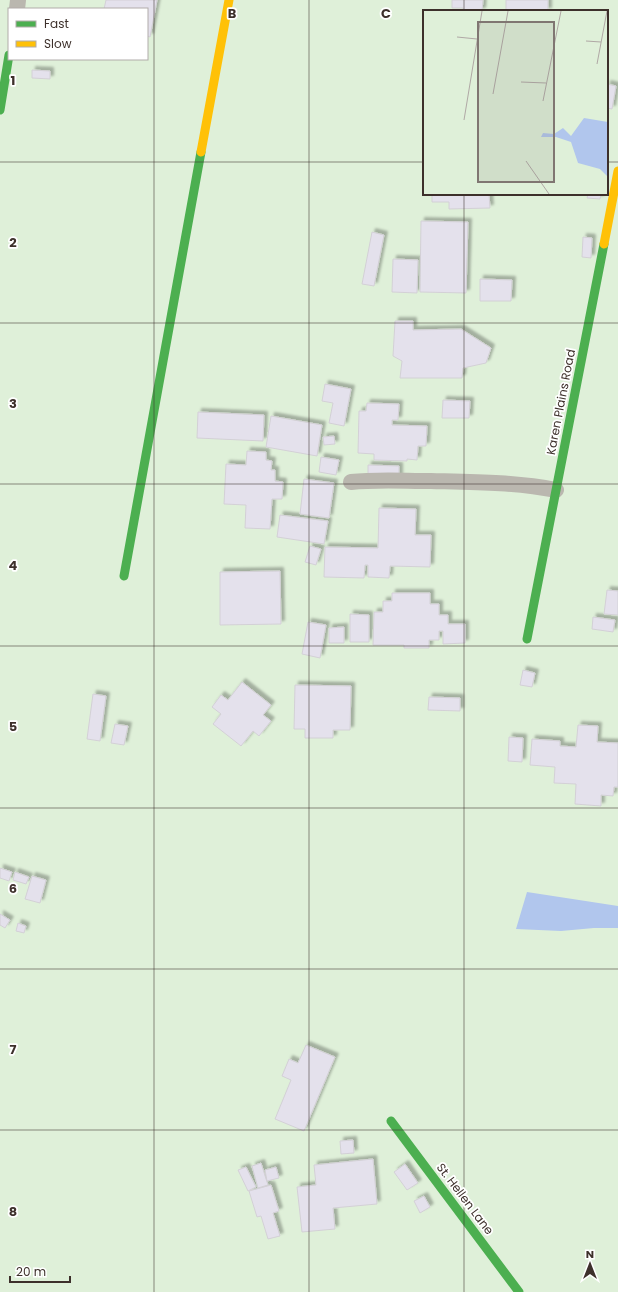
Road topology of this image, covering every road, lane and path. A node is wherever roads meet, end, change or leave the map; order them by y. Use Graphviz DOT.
graph roads {
  1 [pos="229,0"];
  2 [pos="8,60"];
  3 [pos="0,110"];
  4 [pos="618,171"];
  5 [pos="351,482"];
  6 [pos="556,490"];
  7 [pos="124,576"];
  8 [pos="527,639"];
  9 [pos="391,1121"];
  10 [pos="519,1292"];
  1 -- 7 [label="street"];
  2 -- 3 [label="street"];
  4 -- 6 [label="street, Karen Plains Road"];
  5 -- 6 [label="street"];
  6 -- 8 [label="street, Karen Plains Road"];
  9 -- 10 [label="street, St. Hellen Lane"];
}
